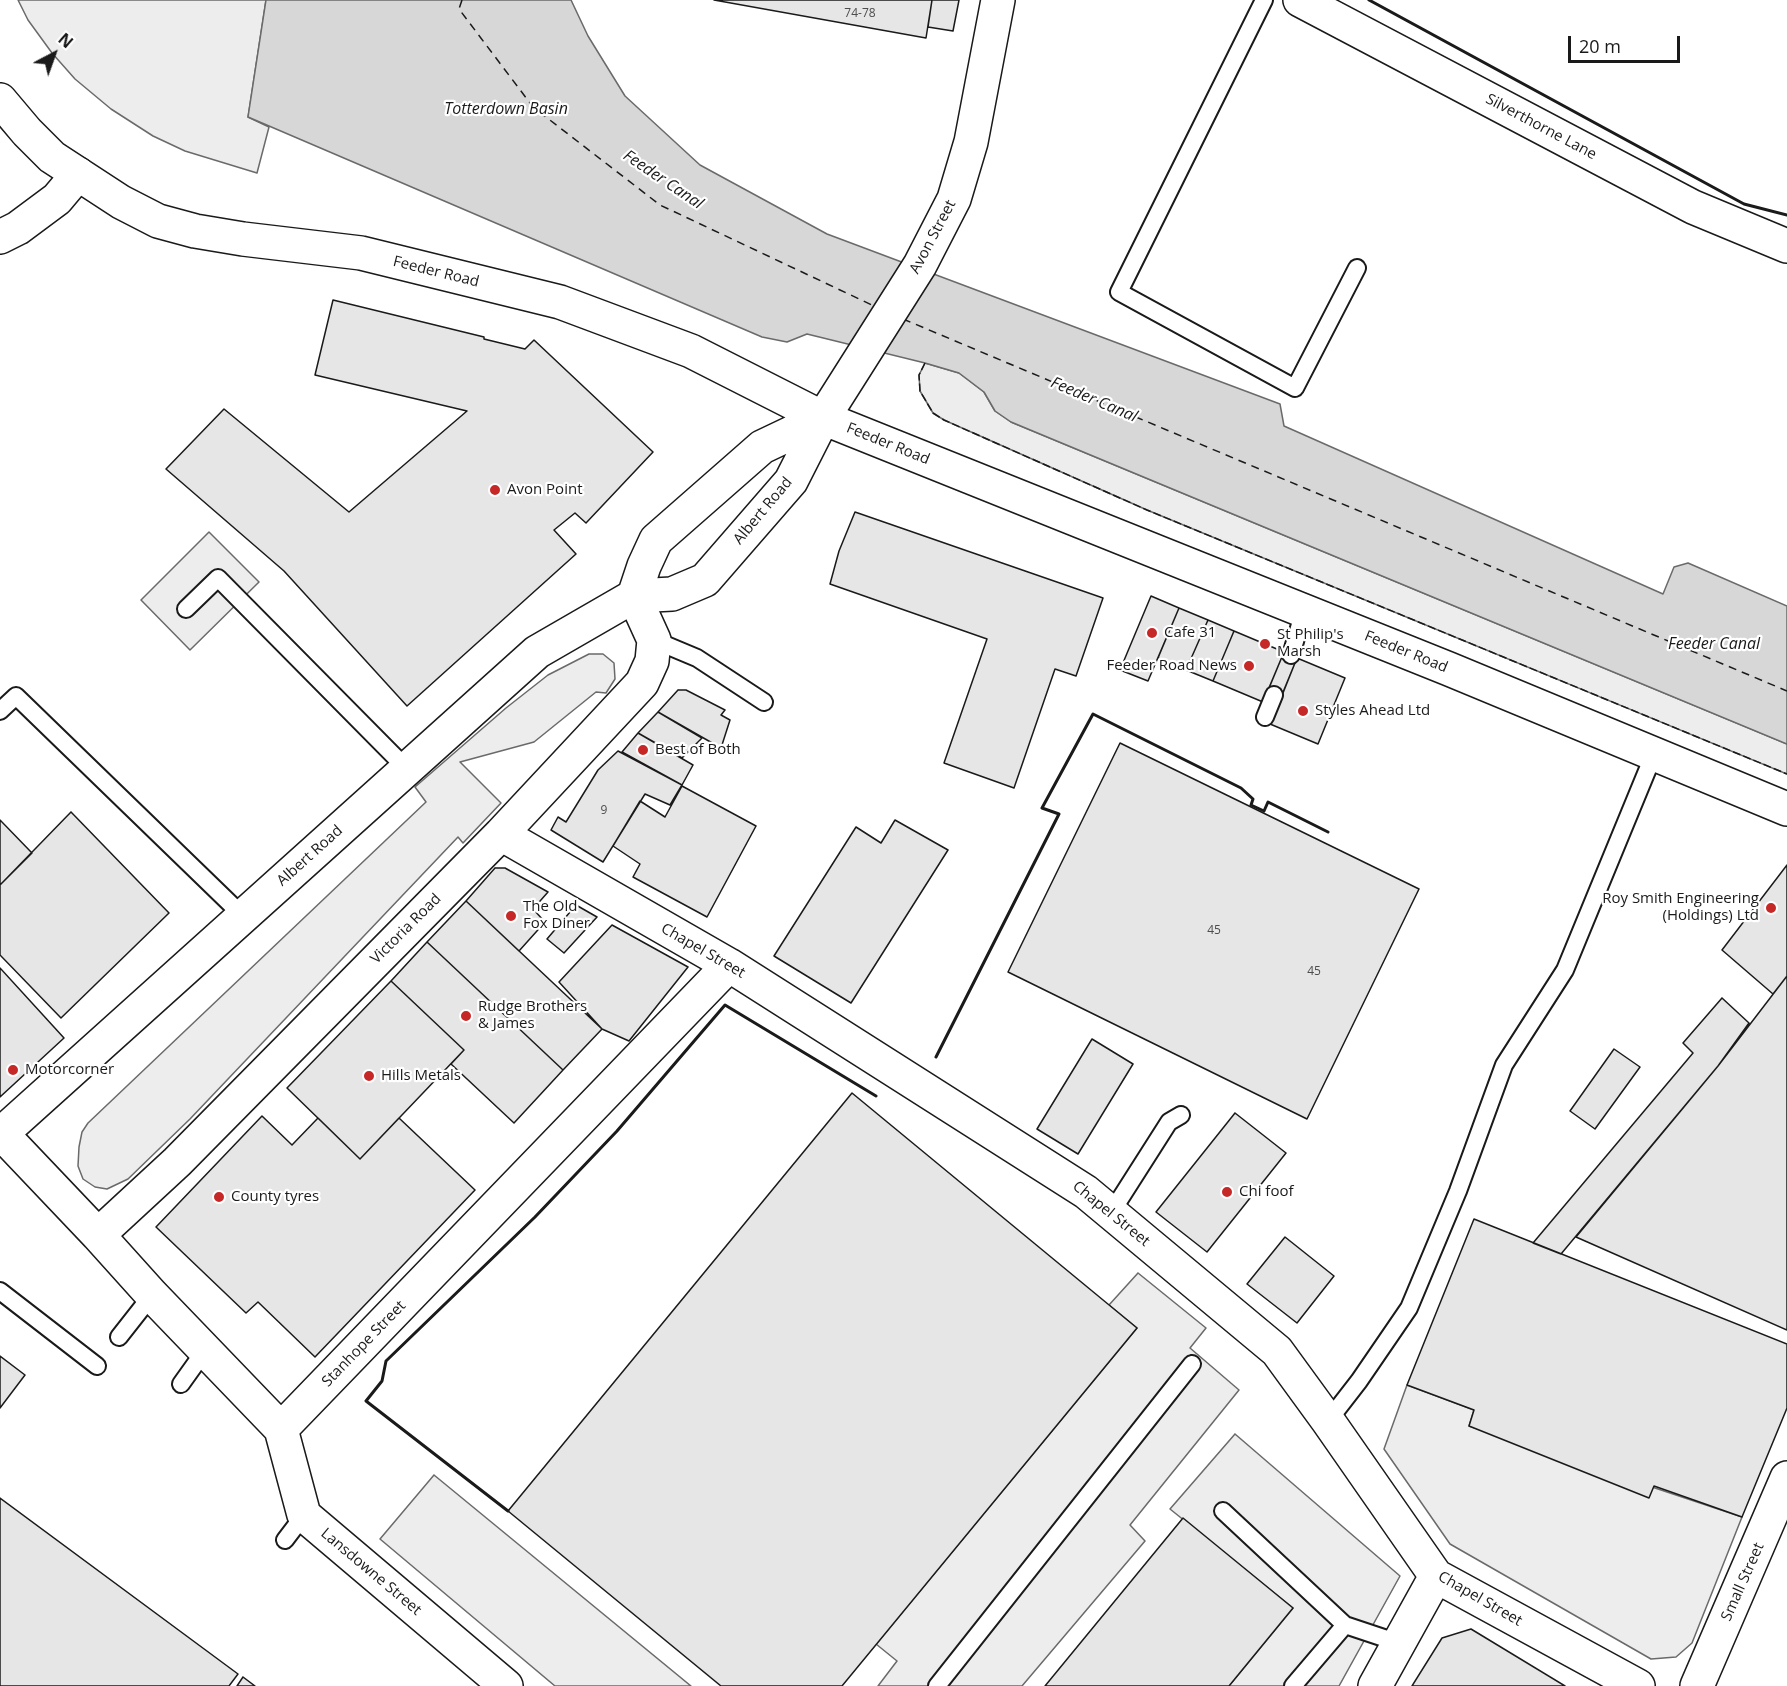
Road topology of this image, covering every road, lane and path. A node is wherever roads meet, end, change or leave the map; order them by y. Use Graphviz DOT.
graph roads {
  1 [pos="998,0"];
  2 [pos="1264,0"];
  3 [pos="1300,0"];
  4 [pos="0,100"];
  5 [pos="78,174"];
  6 [pos="0,237"];
  7 [pos="1787,246"];
  8 [pos="1357,268"];
  9 [pos="823,418"];
  10 [pos="634,596"];
  11 [pos="186,609"];
  12 [pos="1304,611"];
  13 [pos="654,640"];
  14 [pos="1291,655"];
  15 [pos="1274,695"];
  16 [pos="764,702"];
  17 [pos="0,711"];
  18 [pos="1265,717"];
  19 [pos="1654,754"];
  20 [pos="407,769"];
  21 [pos="1787,809"];
  22 [pos="501,834"];
  23 [pos="243,916"];
  24 [pos="729,965"];
  25 [pos="1181,1115"];
  26 [pos="1,1135"];
  27 [pos="1111,1213"];
  28 [pos="98,1235"];
  29 [pos="0,1291"];
  30 [pos="152,1295"];
  31 [pos="119,1337"];
  32 [pos="206,1349"];
  33 [pos="1192,1364"];
  34 [pos="97,1365"];
  35 [pos="181,1384"];
  36 [pos="1329,1420"];
  37 [pos="281,1429"];
  38 [pos="1787,1478"];
  39 [pos="1223,1511"];
  40 [pos="1436,1576"];
  41 [pos="1345,1625"];
  42 [pos="1399,1642"];
  43 [pos="506,1686"];
  44 [pos="937,1686"];
  45 [pos="1293,1686"];
  46 [pos="1374,1686"];
  47 [pos="1638,1686"];
  48 [pos="1698,1686"];
  1 -- 9 [label="street, Avon Street"];
  2 -- 8 [label="lane"];
  3 -- 7 [label="street, Silverthorne Lane"];
  4 -- 5 [label="street, Feeder Road"];
  5 -- 6 [label="street"];
  5 -- 9 [label="street, Feeder Road"];
  9 -- 10 [label="street"];
  9 -- 10 [label="street, Albert Road"];
  9 -- 12 [label="street, Feeder Road"];
  10 -- 13 [label="street"];
  10 -- 20 [label="street, Albert Road"];
  11 -- 20 [label="lane"];
  12 -- 14 [label="lane"];
  12 -- 19 [label="street, Feeder Road"];
  13 -- 16 [label="lane"];
  13 -- 22 [label="street, Victoria Road"];
  15 -- 18 [label="lane"];
  17 -- 23 [label="lane"];
  19 -- 21 [label="street, Feeder Road"];
  19 -- 36 [label="lane"];
  20 -- 23 [label="street, Albert Road"];
  22 -- 24 [label="street, Chapel Street"];
  22 -- 28 [label="street, Victoria Road"];
  23 -- 26 [label="street, Albert Road"];
  24 -- 27 [label="street, Chapel Street"];
  24 -- 37 [label="street, Stanhope Street"];
  25 -- 27 [label="lane"];
  26 -- 28 [label="street"];
  27 -- 36 [label="street, Chapel Street"];
  28 -- 30 [label="street"];
  29 -- 34 [label="lane"];
  30 -- 31 [label="lane"];
  30 -- 32 [label="street"];
  32 -- 35 [label="lane"];
  32 -- 37 [label="street"];
  33 -- 44 [label="lane"];
  36 -- 40 [label="street, Chapel Street"];
  37 -- 43 [label="street, Lansdowne Street"];
  38 -- 48 [label="street, Small Street"];
  39 -- 41 [label="lane"];
  40 -- 42 [label="street"];
  40 -- 47 [label="street, Chapel Street"];
  41 -- 42 [label="lane"];
  41 -- 45 [label="lane"];
  42 -- 46 [label="street"];
}
